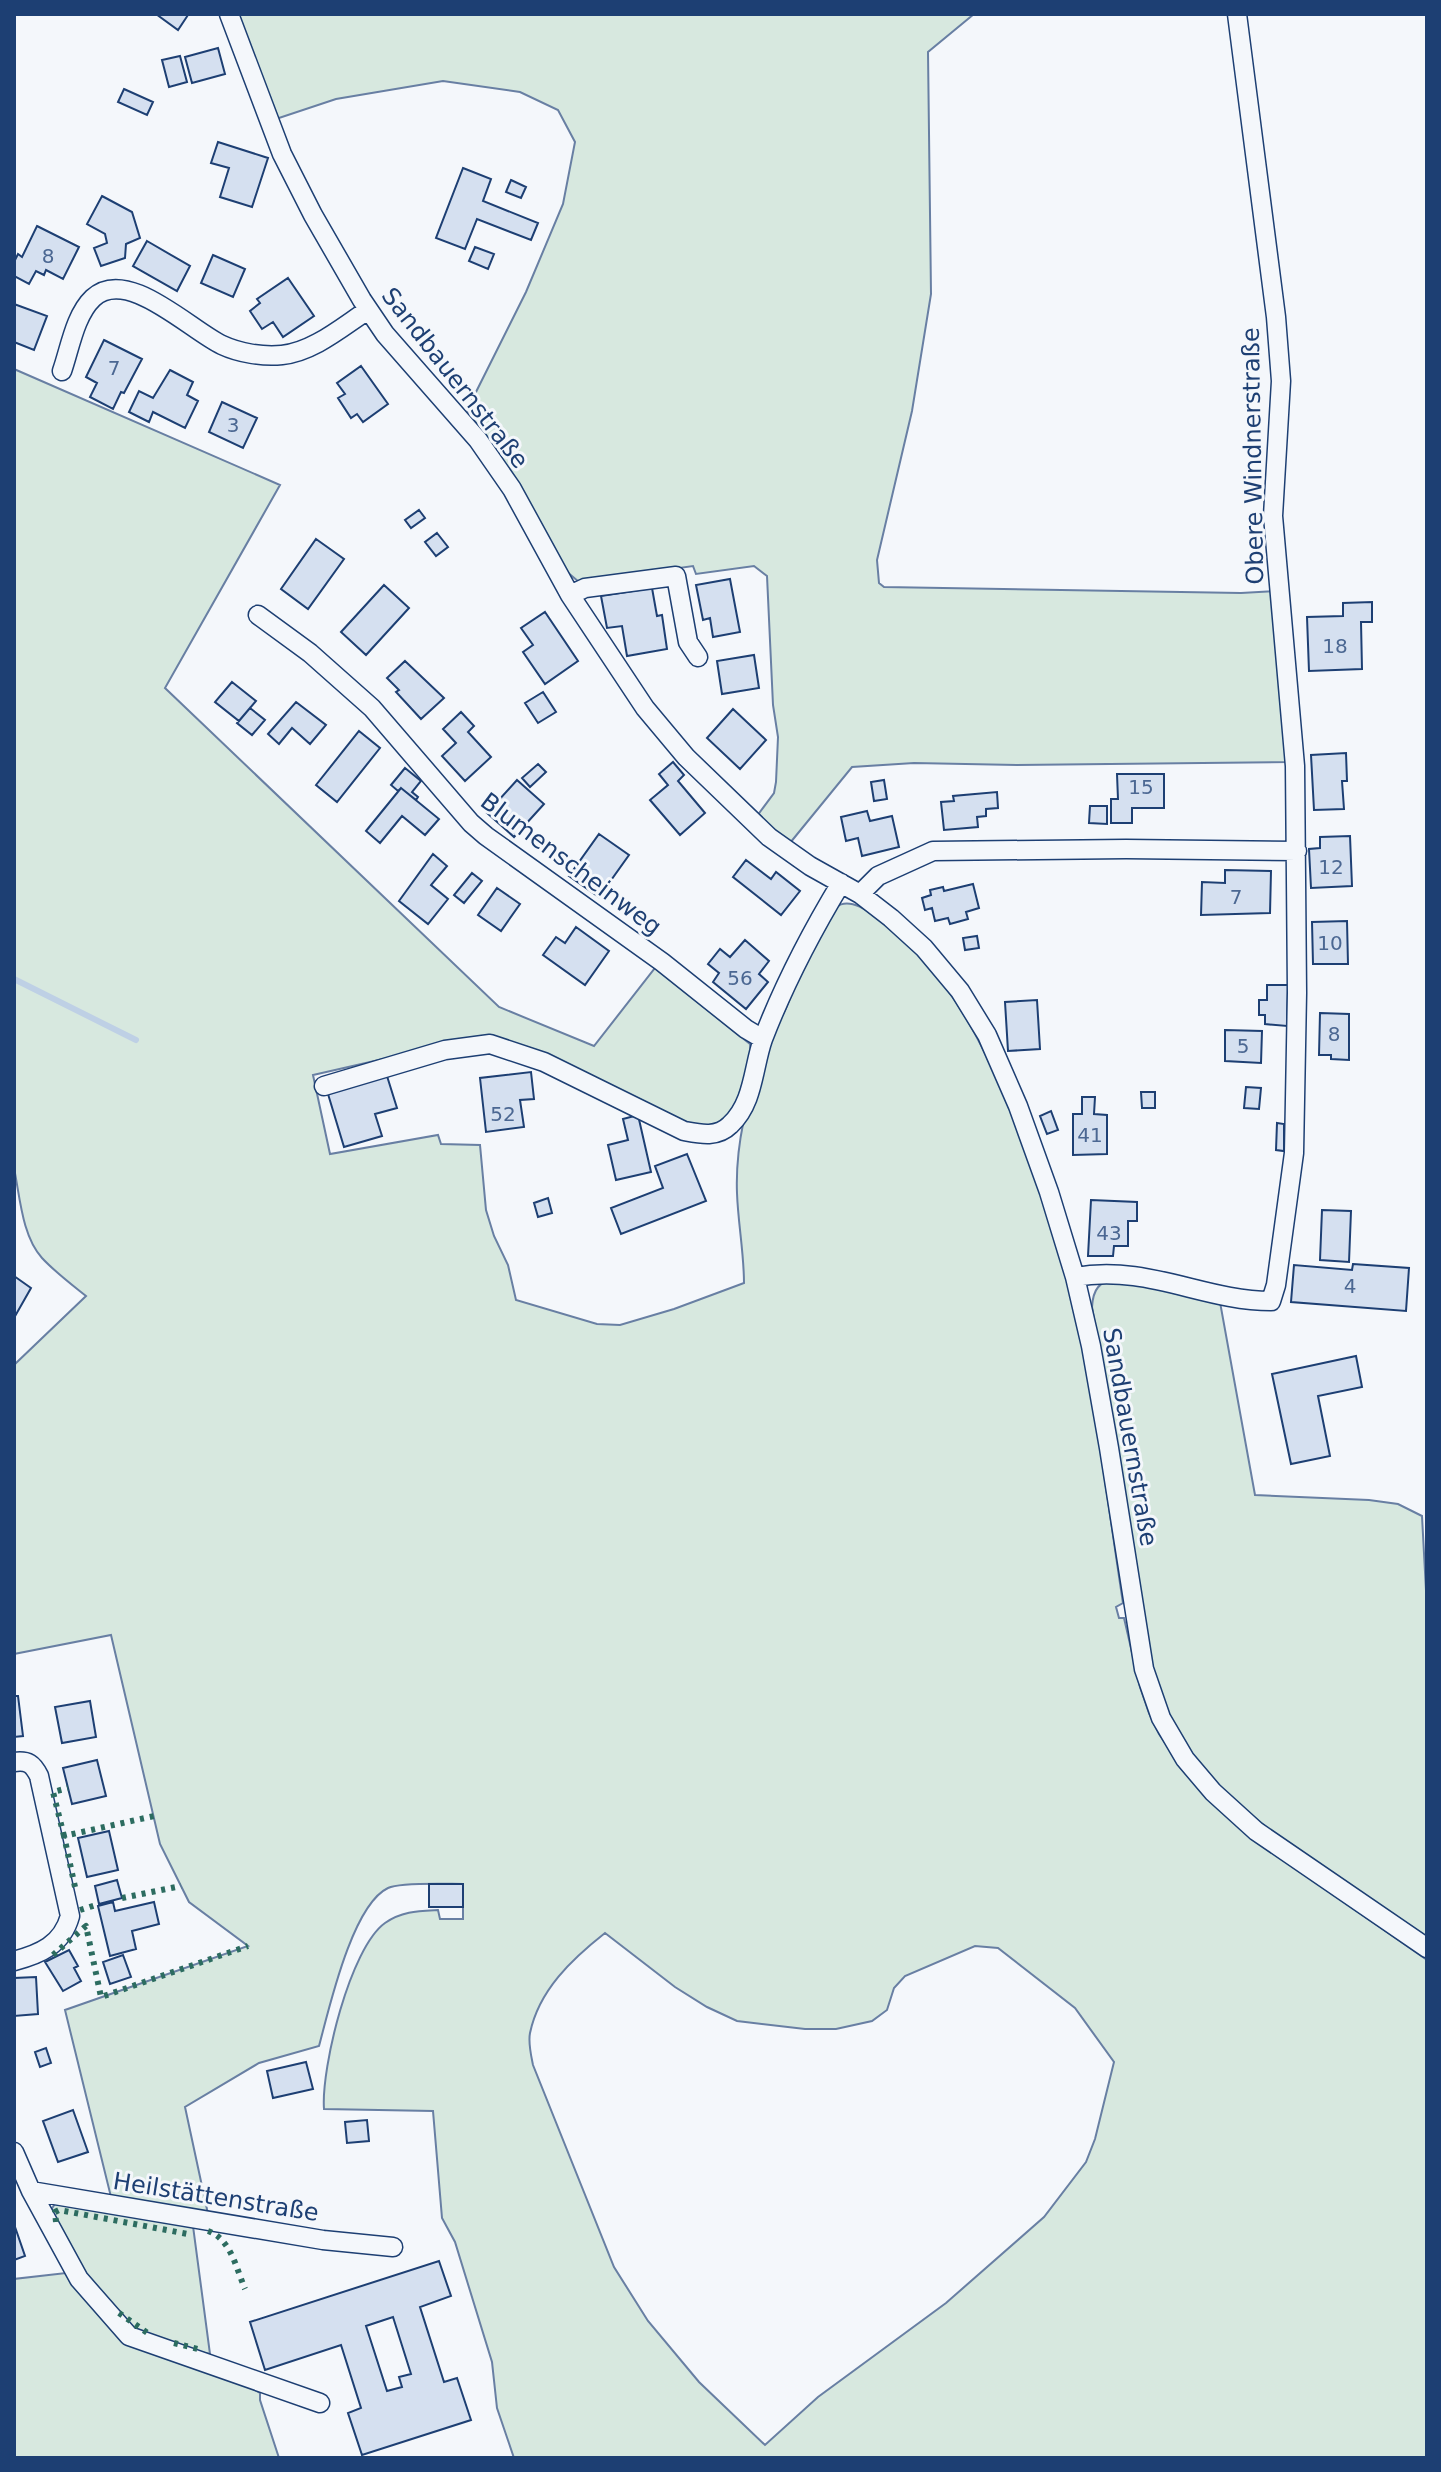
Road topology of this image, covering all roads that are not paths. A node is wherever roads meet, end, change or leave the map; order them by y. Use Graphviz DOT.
graph roads {
  1 [pos="229,14"];
  2 [pos="1237,14"];
  3 [pos="368,310"];
  4 [pos="62,371"];
  5 [pos="570,595"];
  6 [pos="258,615"];
  7 [pos="698,657"];
  8 [pos="1297,851"];
  9 [pos="841,883"];
  10 [pos="860,894"];
  11 [pos="763,1039"];
  12 [pos="324,1086"];
  13 [pos="1075,1277"];
  14 [pos="14,1762"];
  15 [pos="1427,1948"];
  16 [pos="14,1961"];
  17 [pos="14,2152"];
  18 [pos="31,2191"];
  19 [pos="393,2247"];
  20 [pos="320,2403"];
  1 -- 3 [label="street, Sandbauernstraße"];
  2 -- 8 [label="street, Obere Windnerstraße"];
  3 -- 4 [label="street"];
  3 -- 5 [label="street, Sandbauernstraße"];
  5 -- 7 [label="street"];
  5 -- 9 [label="street, Sandbauernstraße"];
  6 -- 11 [label="street, Blumenscheinweg"];
  8 -- 10 [label="street"];
  8 -- 13 [label="street, Obere Windnerstraße"];
  9 -- 10 [label="street, Sandbauernstraße"];
  9 -- 11 [label="street"];
  10 -- 13 [label="street, Sandbauernstraße"];
  11 -- 12 [label="street"];
  13 -- 15 [label="street, Sandbauernstraße"];
  14 -- 16 [label="street"];
  17 -- 18 [label="street"];
  18 -- 19 [label="street, Heilstättenstraße"];
  18 -- 20 [label="street"];
}
